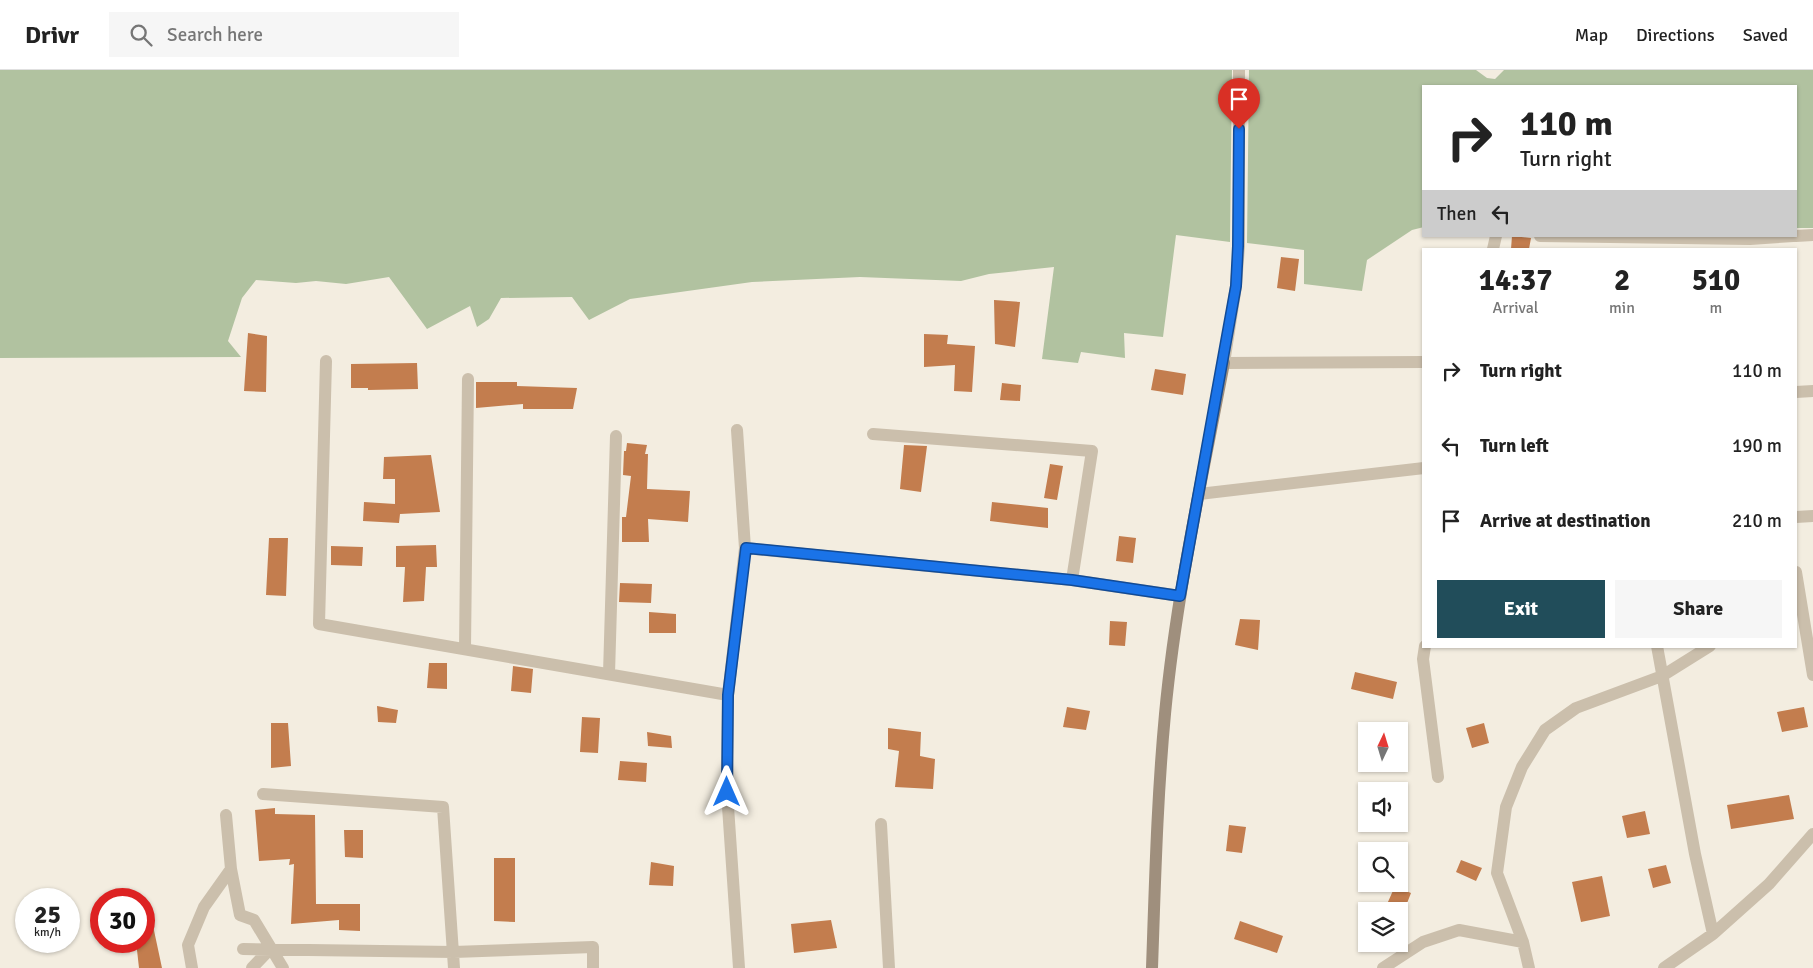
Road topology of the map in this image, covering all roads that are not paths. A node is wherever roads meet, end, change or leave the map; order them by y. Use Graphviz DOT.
graph roads {
  1 [pos="1239,70"];
  2 [pos="1813,235"];
  3 [pos="1797,236"];
  4 [pos="1566,237"];
  5 [pos="1790,237"];
  6 [pos="1751,244"];
  7 [pos="326,361"];
  8 [pos="1224,362"];
  9 [pos="1422,362"];
  10 [pos="468,379"];
  11 [pos="1813,391"];
  12 [pos="1797,392"];
  13 [pos="737,430"];
  14 [pos="874,434"];
  15 [pos="616,436"];
  16 [pos="1422,468"];
  17 [pos="1199,494"];
  18 [pos="1813,516"];
  19 [pos="1797,517"];
  20 [pos="746,548"];
  21 [pos="1797,577"];
  22 [pos="1072,580"];
  23 [pos="1180,596"];
  24 [pos="1804,611"];
  25 [pos="1425,648"];
  26 [pos="1657,648"];
  27 [pos="1707,648"];
  28 [pos="465,649"];
  29 [pos="609,674"];
  30 [pos="1813,675"];
  31 [pos="1662,676"];
  32 [pos="728,695"];
  33 [pos="1438,777"];
  34 [pos="263,794"];
  35 [pos="226,815"];
  36 [pos="881,824"];
  37 [pos="1813,834"];
  38 [pos="231,869"];
  39 [pos="1713,934"];
  40 [pos="1523,942"];
  41 [pos="243,949"];
  42 [pos="270,949"];
  43 [pos="454,952"];
  44 [pos="192,968"];
  45 [pos="252,968"];
  46 [pos="283,968"];
  47 [pos="454,968"];
  48 [pos="593,968"];
  49 [pos="739,968"];
  50 [pos="889,968"];
  51 [pos="1152,968"];
  52 [pos="1383,968"];
  53 [pos="1529,968"];
  54 [pos="1664,968"];
  1 -- 8 [label="street"];
  2 -- 3 [label="street"];
  4 -- 6 [label="street"];
  5 -- 6 [label="street"];
  7 -- 28 [label="street"];
  8 -- 9 [label="street"];
  8 -- 17 [label="street"];
  10 -- 28 [label="street"];
  11 -- 12 [label="street"];
  13 -- 20 [label="street"];
  14 -- 22 [label="street"];
  15 -- 29 [label="street"];
  16 -- 17 [label="street"];
  17 -- 23 [label="street"];
  18 -- 19 [label="street"];
  20 -- 22 [label="street"];
  20 -- 32 [label="street"];
  21 -- 24 [label="street"];
  22 -- 23 [label="street"];
  23 -- 51 [label="street"];
  24 -- 30 [label="street"];
  25 -- 33 [label="street"];
  26 -- 31 [label="street"];
  27 -- 31 [label="street"];
  28 -- 29 [label="street"];
  29 -- 32 [label="street"];
  31 -- 39 [label="street"];
  31 -- 40 [label="street"];
  32 -- 49 [label="street"];
  34 -- 43 [label="street"];
  35 -- 38 [label="street"];
  36 -- 50 [label="street"];
  37 -- 39 [label="street"];
  38 -- 42 [label="street"];
  38 -- 44 [label="street"];
  39 -- 54 [label="street"];
  40 -- 52 [label="street"];
  40 -- 53 [label="street"];
  41 -- 42 [label="street"];
  42 -- 43 [label="street"];
  42 -- 45 [label="street"];
  42 -- 46 [label="street"];
  43 -- 47 [label="street"];
  43 -- 48 [label="street"];
}
